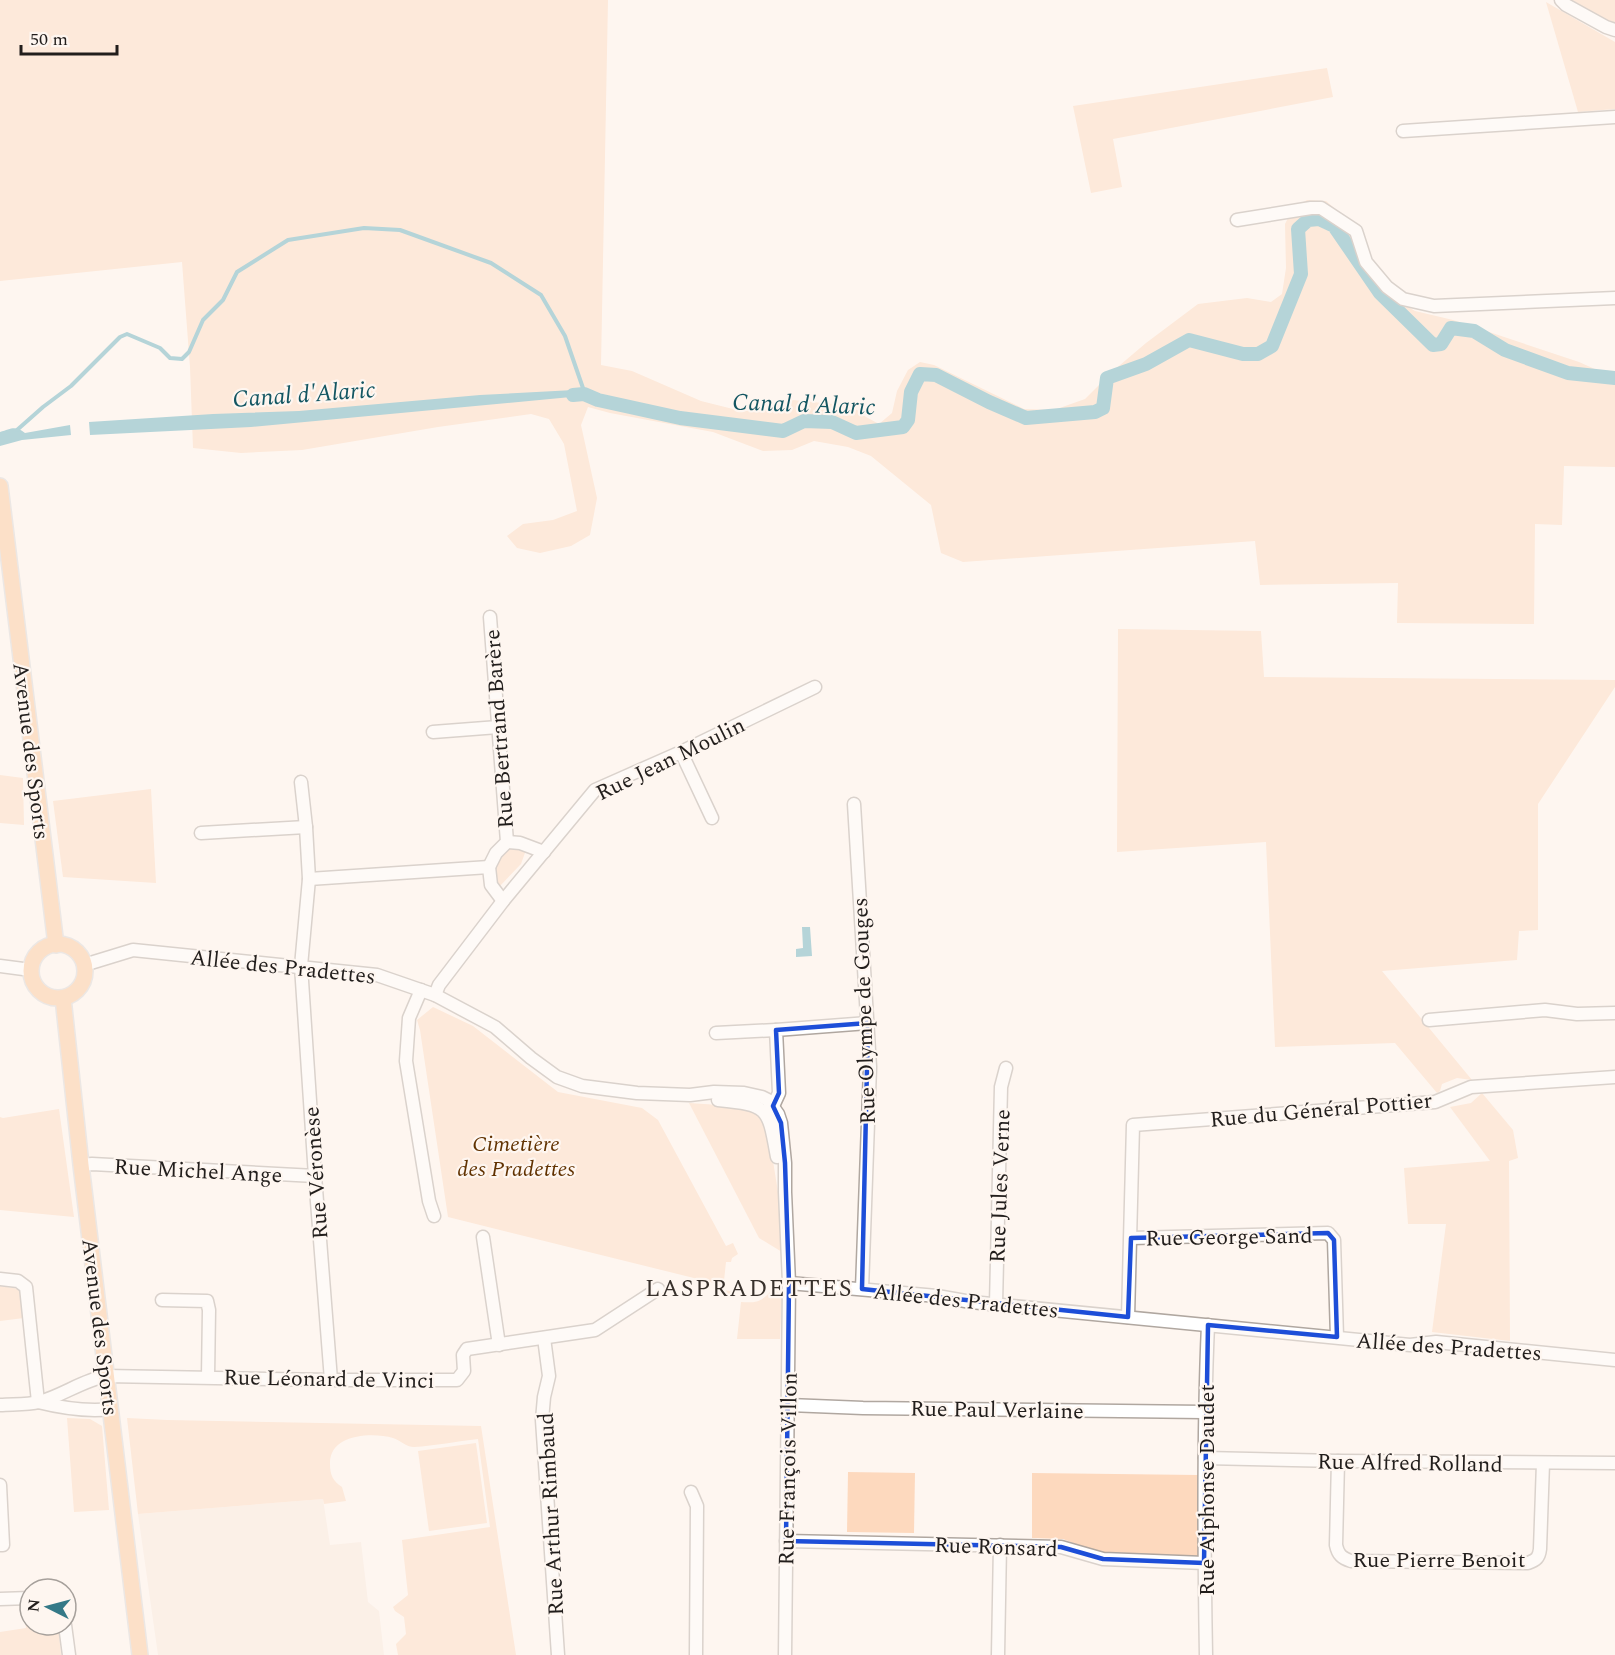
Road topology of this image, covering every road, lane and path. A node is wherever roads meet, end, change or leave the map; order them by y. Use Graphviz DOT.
graph roads {
  1 [pos="1561,0"];
  2 [pos="1615,30"];
  3 [pos="1615,117"];
  4 [pos="1403,131"];
  5 [pos="1237,220"];
  6 [pos="1615,298"];
  7 [pos="0,486"];
  8 [pos="490,617"];
  9 [pos="815,687"];
  10 [pos="498,727"];
  11 [pos="432,732"];
  12 [pos="681,752"];
  13 [pos="301,782"];
  14 [pos="854,804"];
  15 [pos="712,818"];
  16 [pos="306,827"];
  17 [pos="201,833"];
  18 [pos="507,842"];
  19 [pos="544,852"];
  20 [pos="489,867"];
  21 [pos="309,879"];
  22 [pos="502,901"];
  23 [pos="56,945"];
  24 [pos="84,965"];
  25 [pos="0,966"];
  26 [pos="301,966"];
  27 [pos="31,970"];
  28 [pos="421,990"];
  29 [pos="435,995"];
  30 [pos="63,998"];
  31 [pos="1615,1013"];
  32 [pos="1429,1020"];
  33 [pos="868,1023"];
  34 [pos="776,1030"];
  35 [pos="716,1033"];
  36 [pos="1006,1068"];
  37 [pos="1615,1077"];
  38 [pos="769,1109"];
  39 [pos="81,1165"];
  40 [pos="315,1176"];
  41 [pos="434,1216"];
  42 [pos="483,1237"];
  43 [pos="1131,1238"];
  44 [pos="0,1279"];
  45 [pos="789,1283"];
  46 [pos="658,1289"];
  47 [pos="862,1289"];
  48 [pos="162,1300"];
  49 [pos="996,1304"];
  50 [pos="1128,1317"];
  51 [pos="1208,1325"];
  52 [pos="1337,1337"];
  53 [pos="544,1338"];
  54 [pos="499,1345"];
  55 [pos="1615,1360"];
  56 [pos="106,1376"];
  57 [pos="208,1377"];
  58 [pos="331,1380"];
  59 [pos="38,1402"];
  60 [pos="0,1405"];
  61 [pos="789,1406"];
  62 [pos="111,1408"];
  63 [pos="1204,1412"];
  64 [pos="1205,1458"];
  65 [pos="1338,1461"];
  66 [pos="1542,1463"];
  67 [pos="1615,1463"];
  68 [pos="0,1485"];
  69 [pos="691,1492"];
  70 [pos="786,1541"];
  71 [pos="0,1545"];
  72 [pos="1000,1545"];
  73 [pos="1204,1563"];
  74 [pos="18,1598"];
  75 [pos="0,1599"];
  76 [pos="67,1637"];
  77 [pos="69,1655"];
  78 [pos="140,1655"];
  79 [pos="558,1655"];
  80 [pos="696,1655"];
  81 [pos="785,1655"];
  82 [pos="998,1655"];
  83 [pos="1206,1655"];
  1 -- 2 [label="street"];
  3 -- 4 [label="street"];
  5 -- 6 [label="street"];
  7 -- 23 [label="main road, Avenue des Sports"];
  8 -- 10 [label="street, Rue Bertrand Barère"];
  9 -- 12 [label="street, Rue Jean Moulin"];
  10 -- 11 [label="street"];
  10 -- 18 [label="street, Rue Bertrand Barère"];
  12 -- 15 [label="street"];
  12 -- 19 [label="street, Rue Jean Moulin"];
  13 -- 16 [label="street, Rue Véronèse"];
  14 -- 33 [label="street, Rue Olympe de Gouges"];
  16 -- 17 [label="street"];
  16 -- 21 [label="street, Rue Véronèse"];
  18 -- 19 [label="street, Rue Bertrand Barère"];
  18 -- 20 [label="street, Rue Bertrand Barère"];
  19 -- 22 [label="street, Rue Jean Moulin"];
  20 -- 21 [label="street"];
  20 -- 22 [label="street"];
  21 -- 26 [label="street, Rue Véronèse"];
  22 -- 29 [label="street, Rue Jean Moulin"];
  23 -- 24 [label="main road"];
  23 -- 27 [label="main road"];
  24 -- 26 [label="street, Allée des Pradettes"];
  24 -- 30 [label="main road"];
  25 -- 27 [label="street"];
  26 -- 28 [label="street, Allée des Pradettes"];
  26 -- 40 [label="street, Rue Véronèse"];
  27 -- 30 [label="main road"];
  28 -- 29 [label="street, Allée des Pradettes"];
  28 -- 41 [label="street"];
  29 -- 38 [label="street, Allée des Pradettes"];
  30 -- 39 [label="main road, Avenue des Sports"];
  31 -- 32 [label="street"];
  33 -- 34 [label="street"];
  33 -- 47 [label="street, Rue Olympe de Gouges"];
  34 -- 35 [label="street"];
  34 -- 38 [label="street"];
  36 -- 49 [label="street, Rue Jules Verne"];
  37 -- 43 [label="street, Rue du Général Pottier"];
  38 -- 45 [label="street"];
  39 -- 40 [label="street, Rue Michel Ange"];
  39 -- 56 [label="main road, Avenue des Sports"];
  40 -- 58 [label="street, Rue Véronèse"];
  42 -- 54 [label="street"];
  43 -- 50 [label="street"];
  43 -- 52 [label="street, Rue George Sand"];
  44 -- 59 [label="street"];
  45 -- 47 [label="street, Allée des Pradettes"];
  45 -- 61 [label="street, Rue François Villon"];
  46 -- 53 [label="street, Rue Léonard de Vinci"];
  47 -- 49 [label="street, Allée des Pradettes"];
  48 -- 57 [label="street"];
  49 -- 50 [label="street, Allée des Pradettes"];
  50 -- 51 [label="street, Allée des Pradettes"];
  51 -- 52 [label="street, Allée des Pradettes"];
  51 -- 63 [label="street, Rue Alphonse Daudet"];
  52 -- 55 [label="street, Allée des Pradettes"];
  53 -- 54 [label="street, Rue Léonard de Vinci"];
  53 -- 79 [label="street, Rue Arthur Rimbaud"];
  54 -- 58 [label="street, Rue Léonard de Vinci"];
  56 -- 57 [label="street, Rue Léonard de Vinci"];
  56 -- 59 [label="street"];
  56 -- 62 [label="main road, Avenue des Sports"];
  57 -- 58 [label="street, Rue Léonard de Vinci"];
  59 -- 60 [label="street"];
  59 -- 62 [label="street"];
  61 -- 63 [label="street, Rue Paul Verlaine"];
  61 -- 70 [label="street, Rue François Villon"];
  62 -- 78 [label="main road, Avenue des Sports"];
  63 -- 64 [label="street, Rue Alphonse Daudet"];
  64 -- 65 [label="street, Rue Alfred Rolland"];
  64 -- 73 [label="street, Rue Alphonse Daudet"];
  65 -- 66 [label="street, Rue Alfred Rolland"];
  65 -- 66 [label="street, Rue Pierre Benoit"];
  66 -- 67 [label="street, Rue Alfred Rolland"];
  68 -- 71 [label="street"];
  69 -- 80 [label="street"];
  70 -- 72 [label="street, Rue Ronsard"];
  70 -- 81 [label="street, Rue François Villon"];
  72 -- 73 [label="street, Rue Ronsard"];
  72 -- 82 [label="street"];
  73 -- 83 [label="street, Rue Alphonse Daudet"];
  74 -- 75 [label="street"];
  76 -- 77 [label="street"];
}
